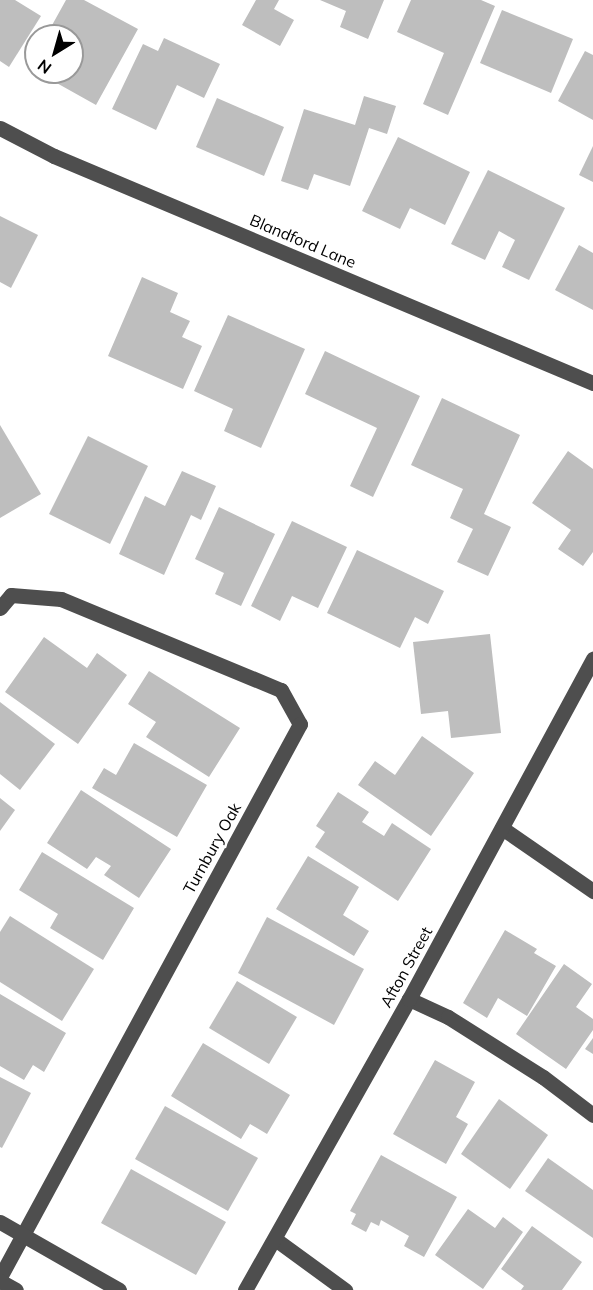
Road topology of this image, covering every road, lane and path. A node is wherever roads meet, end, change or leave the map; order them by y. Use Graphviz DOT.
graph roads {
  1 [pos="0,128"];
  2 [pos="593,383"];
  3 [pos="0,608"];
  4 [pos="593,658"];
  5 [pos="502,828"];
  6 [pos="593,891"];
  7 [pos="409,999"];
  8 [pos="593,1115"];
  9 [pos="0,1222"];
  10 [pos="22,1234"];
  11 [pos="275,1239"];
  12 [pos="0,1279"];
  13 [pos="16,1290"];
  14 [pos="119,1290"];
  15 [pos="245,1290"];
  16 [pos="345,1290"];
  1 -- 2 [label="street, Blandford Lane"];
  3 -- 10 [label="street, Turnbury Oak"];
  4 -- 5 [label="street, Afton Street"];
  5 -- 6 [label="street"];
  5 -- 7 [label="street, Afton Street"];
  7 -- 8 [label="street"];
  7 -- 11 [label="street, Afton Street"];
  9 -- 10 [label="street"];
  10 -- 12 [label="street, Turnbury Oak"];
  10 -- 14 [label="street"];
  11 -- 15 [label="street, Afton Street"];
  11 -- 16 [label="street"];
  12 -- 13 [label="street"];
}
